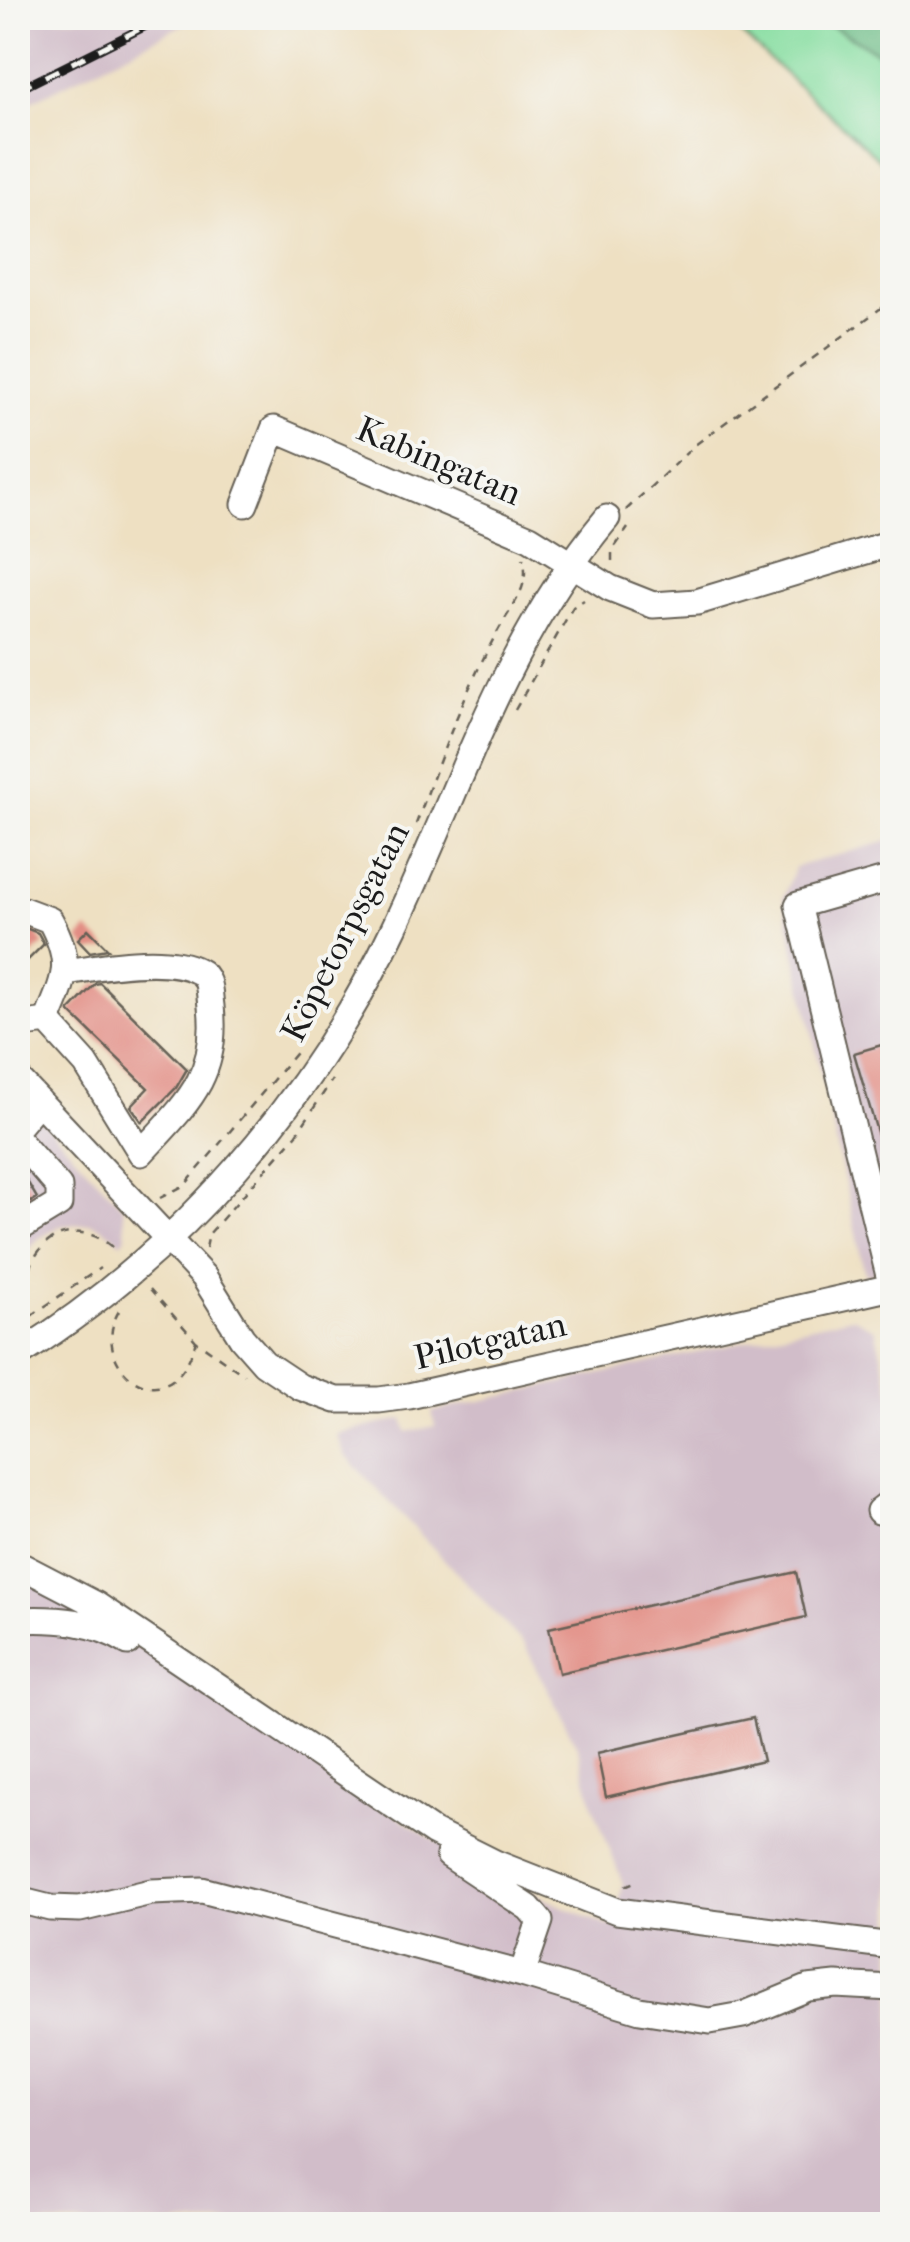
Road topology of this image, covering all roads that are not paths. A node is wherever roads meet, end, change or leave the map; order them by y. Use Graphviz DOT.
graph roads {
  1 [pos="245,504"];
  2 [pos="607,518"];
  3 [pos="892,543"];
  4 [pos="572,563"];
  5 [pos="892,878"];
  6 [pos="18,908"];
  7 [pos="67,972"];
  8 [pos="47,1021"];
  9 [pos="18,1025"];
  10 [pos="18,1079"];
  11 [pos="39,1101"];
  12 [pos="18,1126"];
  13 [pos="18,1140"];
  14 [pos="18,1229"];
  15 [pos="168,1238"];
  16 [pos="892,1287"];
  17 [pos="18,1355"];
  18 [pos="18,1564"];
  19 [pos="18,1620"];
  20 [pos="554,1887"];
  21 [pos="18,1900"];
  22 [pos="540,1920"];
  23 [pos="892,1946"];
  24 [pos="522,1974"];
  25 [pos="892,1988"];
  1 -- 4 [label="street, Kabingatan"];
  2 -- 4 [label="street, Köpetorpsgatan"];
  3 -- 4 [label="street, Kabingatan"];
  4 -- 15 [label="street, Köpetorpsgatan"];
  5 -- 16 [label="street"];
  6 -- 7 [label="street"];
  7 -- 8 [label="street"];
  7 -- 8 [label="street"];
  8 -- 9 [label="street"];
  10 -- 11 [label="street, Pilotgatan"];
  11 -- 12 [label="street"];
  11 -- 15 [label="street, Pilotgatan"];
  13 -- 14 [label="street"];
  15 -- 16 [label="street, Pilotgatan"];
  15 -- 17 [label="street, Köpetorpsgatan"];
  18 -- 20 [label="street"];
  19 -- 22 [label="street"];
  20 -- 22 [label="street"];
  20 -- 23 [label="street"];
  21 -- 24 [label="street"];
  22 -- 24 [label="street"];
  24 -- 25 [label="street"];
}
